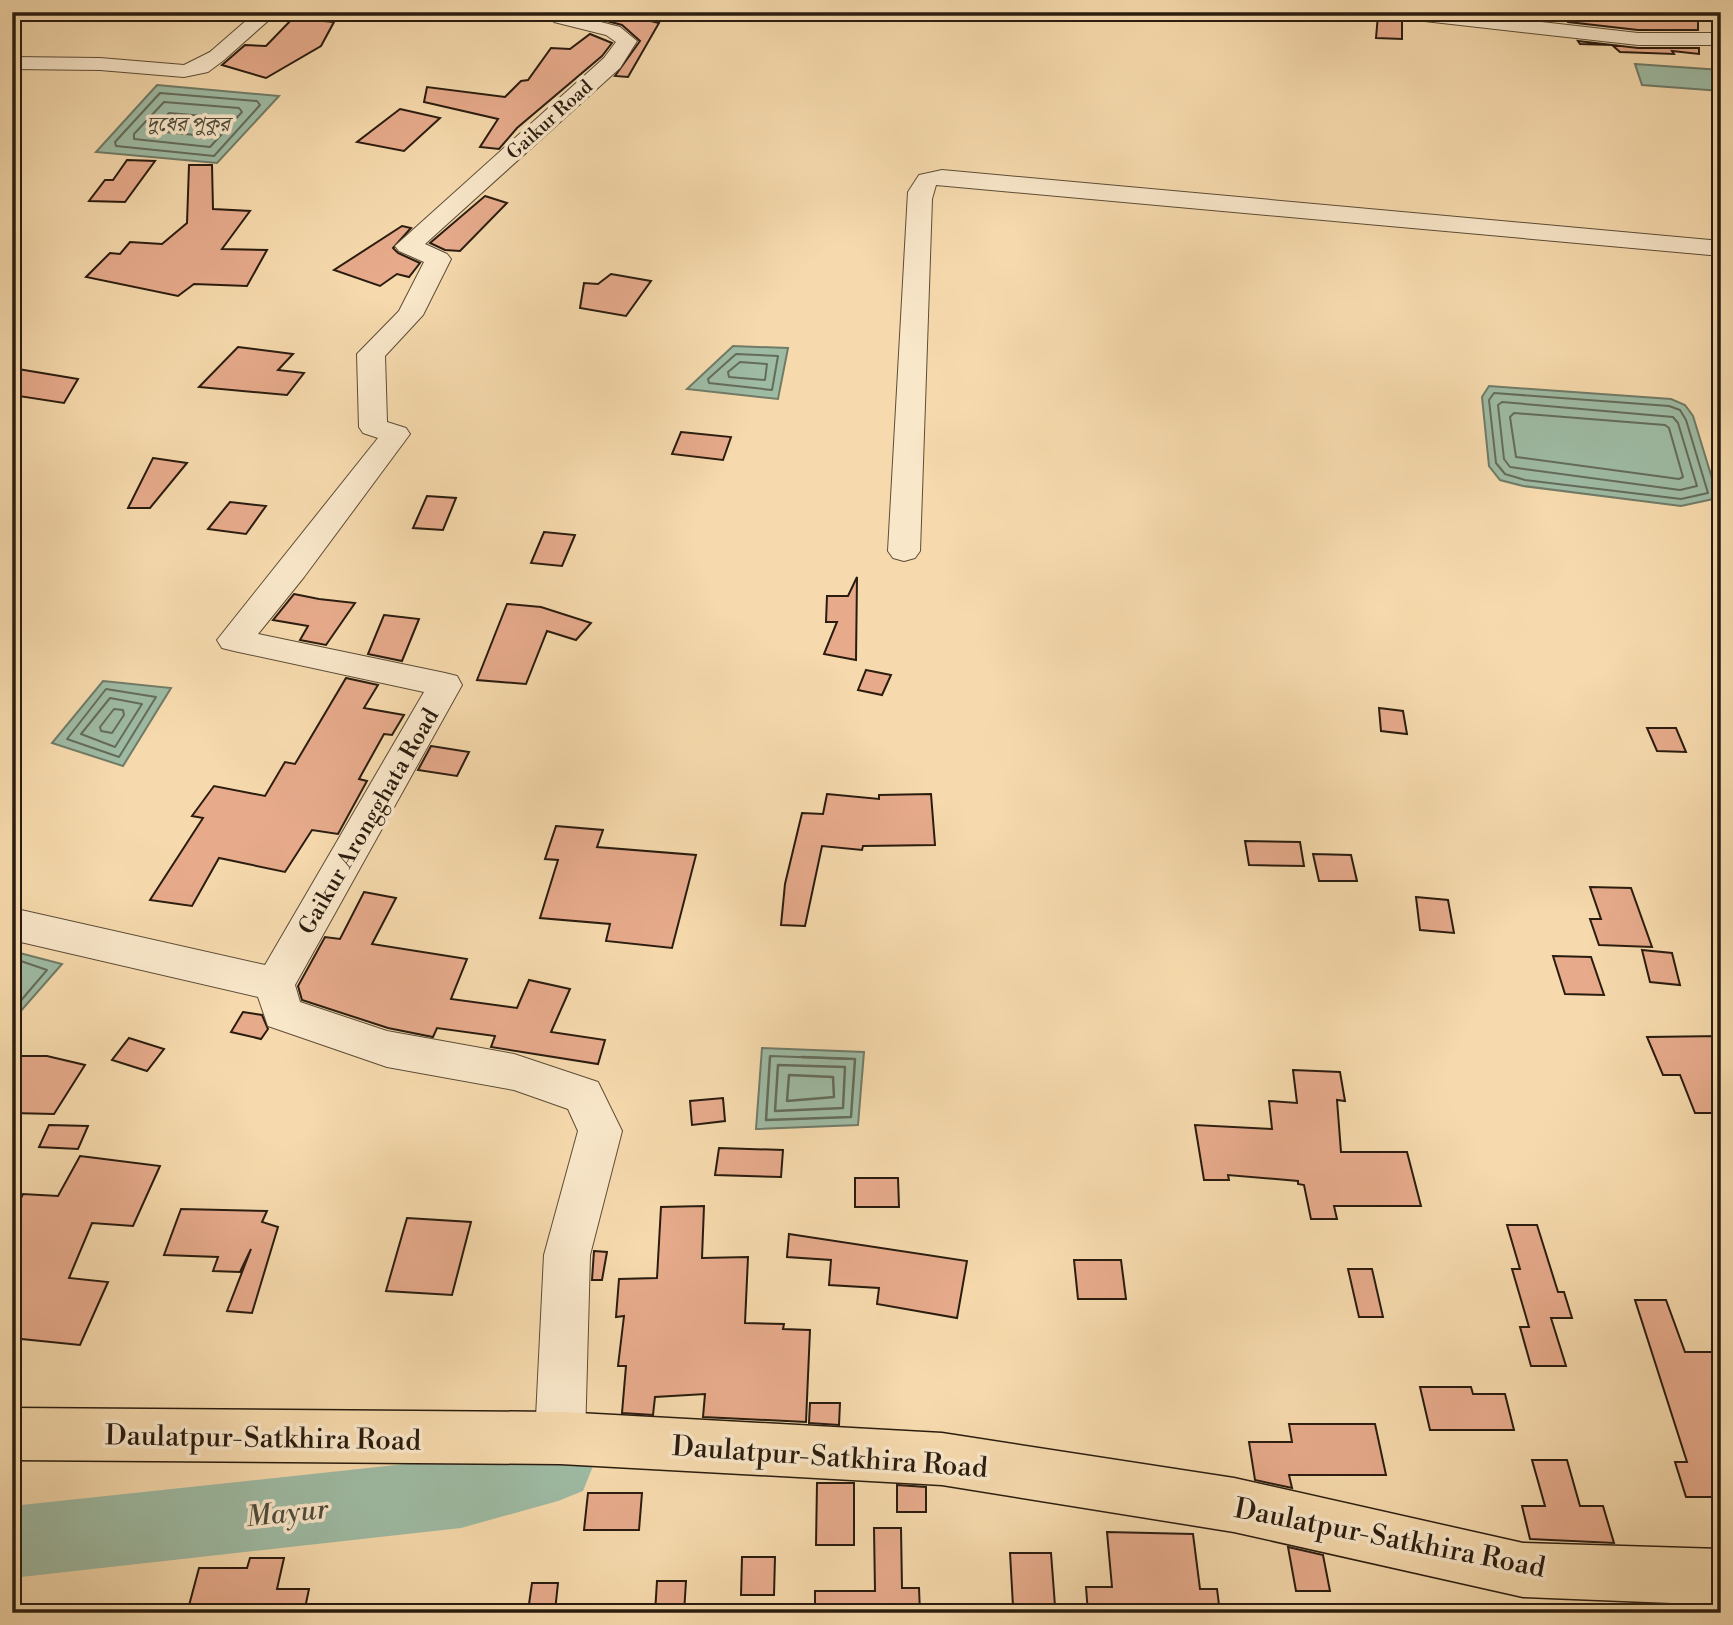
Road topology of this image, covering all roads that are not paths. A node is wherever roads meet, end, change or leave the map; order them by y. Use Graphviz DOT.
graph roads {
  1 [pos="268,12"];
  2 [pos="566,12"];
  3 [pos="1398,12"];
  4 [pos="1721,39"];
  5 [pos="12,63"];
  6 [pos="408,246"];
  7 [pos="1721,248"];
  8 [pos="905,551"];
  9 [pos="12,923"];
  10 [pos="275,984"];
  11 [pos="12,1434"];
  12 [pos="560,1438"];
  13 [pos="1721,1577"];
  1 -- 5 [label="street"];
  2 -- 6 [label="street, Gaikur Road"];
  3 -- 4 [label="street"];
  6 -- 10 [label="street, Gaikur Arongghata Road"];
  7 -- 8 [label="street"];
  9 -- 10 [label="street"];
  10 -- 12 [label="street"];
  11 -- 12 [label="main road, Daulatpur-Satkhira Road"];
  12 -- 13 [label="main road, Daulatpur-Satkhira Road"];
}
